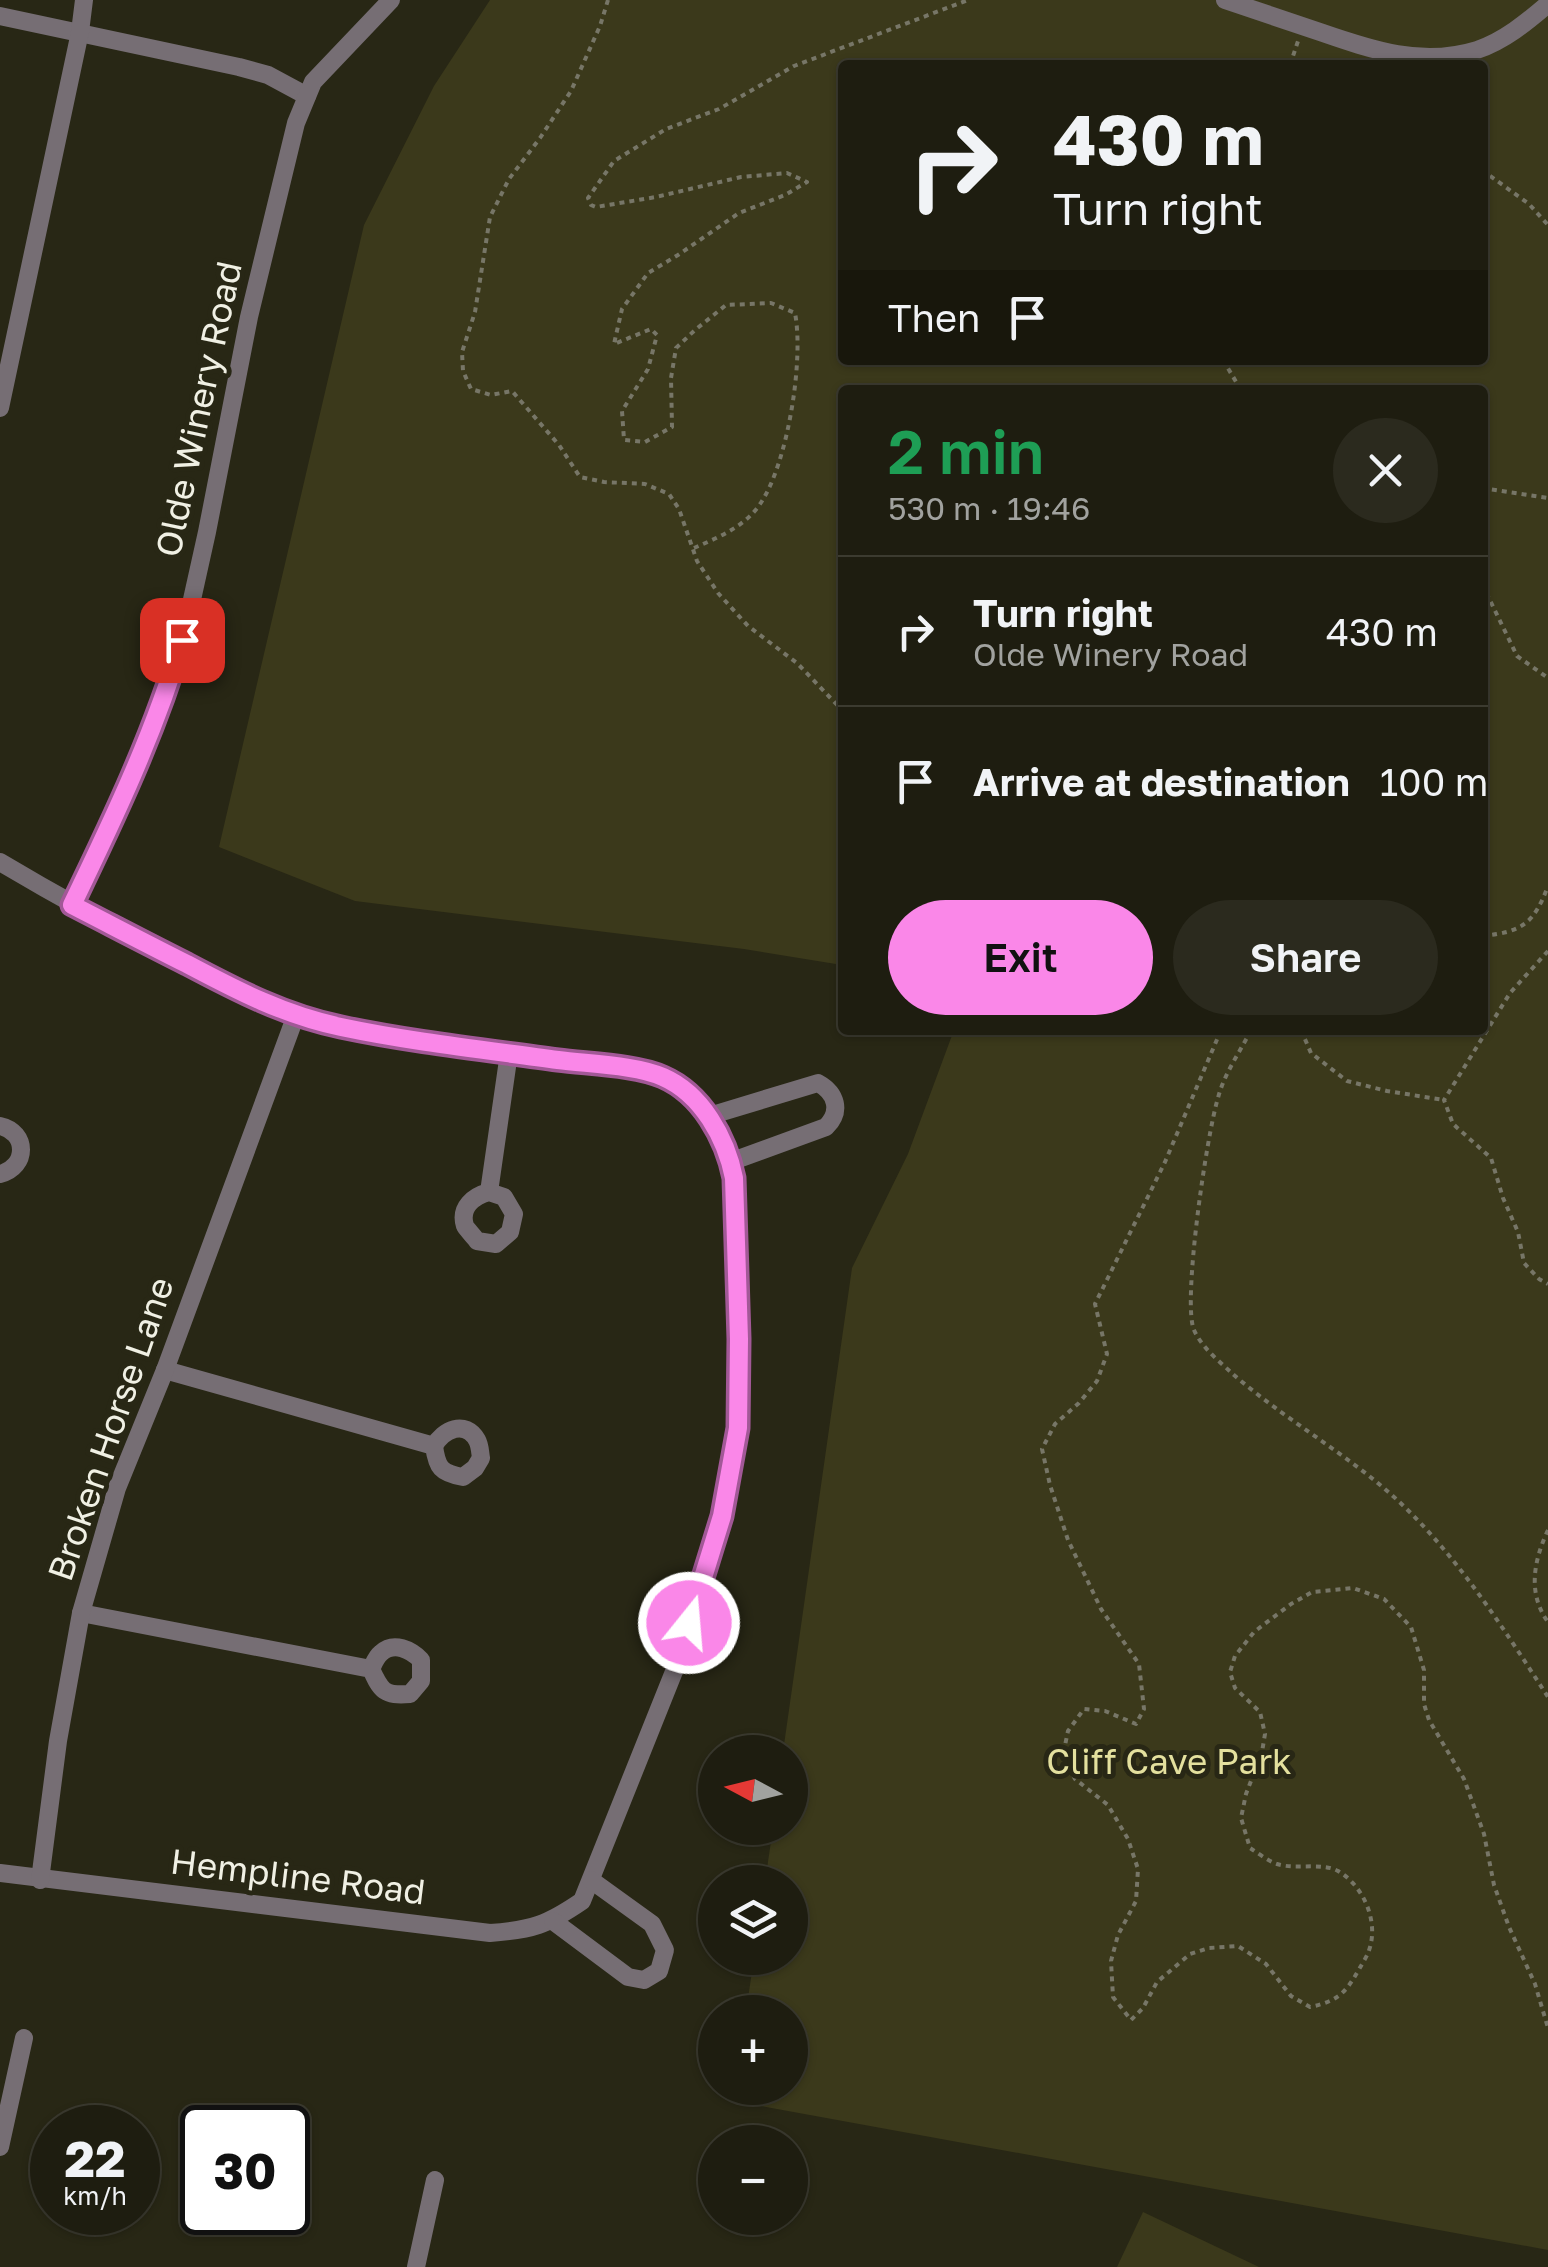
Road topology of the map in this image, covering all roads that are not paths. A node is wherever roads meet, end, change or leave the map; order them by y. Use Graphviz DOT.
graph roads {
  1 [pos="84,0"];
  2 [pos="391,0"];
  3 [pos="1225,0"];
  4 [pos="1548,4"];
  5 [pos="0,16"];
  6 [pos="80,32"];
  7 [pos="308,96"];
  8 [pos="0,408"];
  9 [pos="0,862"];
  10 [pos="72,905"];
  11 [pos="296,1014"];
  12 [pos="509,1054"];
  13 [pos="709,1116"];
  14 [pos="0,1126"];
  15 [pos="730,1162"];
  16 [pos="0,1174"];
  17 [pos="489,1192"];
  18 [pos="165,1370"];
  19 [pos="434,1446"];
  20 [pos="81,1613"];
  21 [pos="371,1668"];
  22 [pos="0,1873"];
  23 [pos="40,1880"];
  24 [pos="590,1880"];
  25 [pos="553,1920"];
  26 [pos="24,2038"];
  27 [pos="0,2147"];
  28 [pos="435,2180"];
  29 [pos="416,2267"];
  1 -- 6 [label="street"];
  2 -- 7 [label="street, Olde Winery Road"];
  3 -- 4 [label="street"];
  5 -- 6 [label="street"];
  6 -- 7 [label="street"];
  6 -- 8 [label="street"];
  7 -- 10 [label="street, Olde Winery Road"];
  9 -- 10 [label="street"];
  10 -- 11 [label="street"];
  11 -- 12 [label="street"];
  11 -- 18 [label="street, Broken Horse Lane"];
  12 -- 13 [label="street"];
  12 -- 17 [label="street"];
  13 -- 15 [label="street"];
  13 -- 15 [label="street"];
  14 -- 16 [label="street"];
  15 -- 24 [label="street"];
  18 -- 19 [label="street"];
  18 -- 20 [label="street, Broken Horse Lane"];
  20 -- 21 [label="street"];
  20 -- 23 [label="street, Broken Horse Lane"];
  22 -- 23 [label="street, Hempline Road"];
  23 -- 25 [label="street, Hempline Road"];
  24 -- 25 [label="street, Hempline Road"];
  24 -- 25 [label="street"];
  26 -- 27 [label="street"];
  28 -- 29 [label="street"];
}
